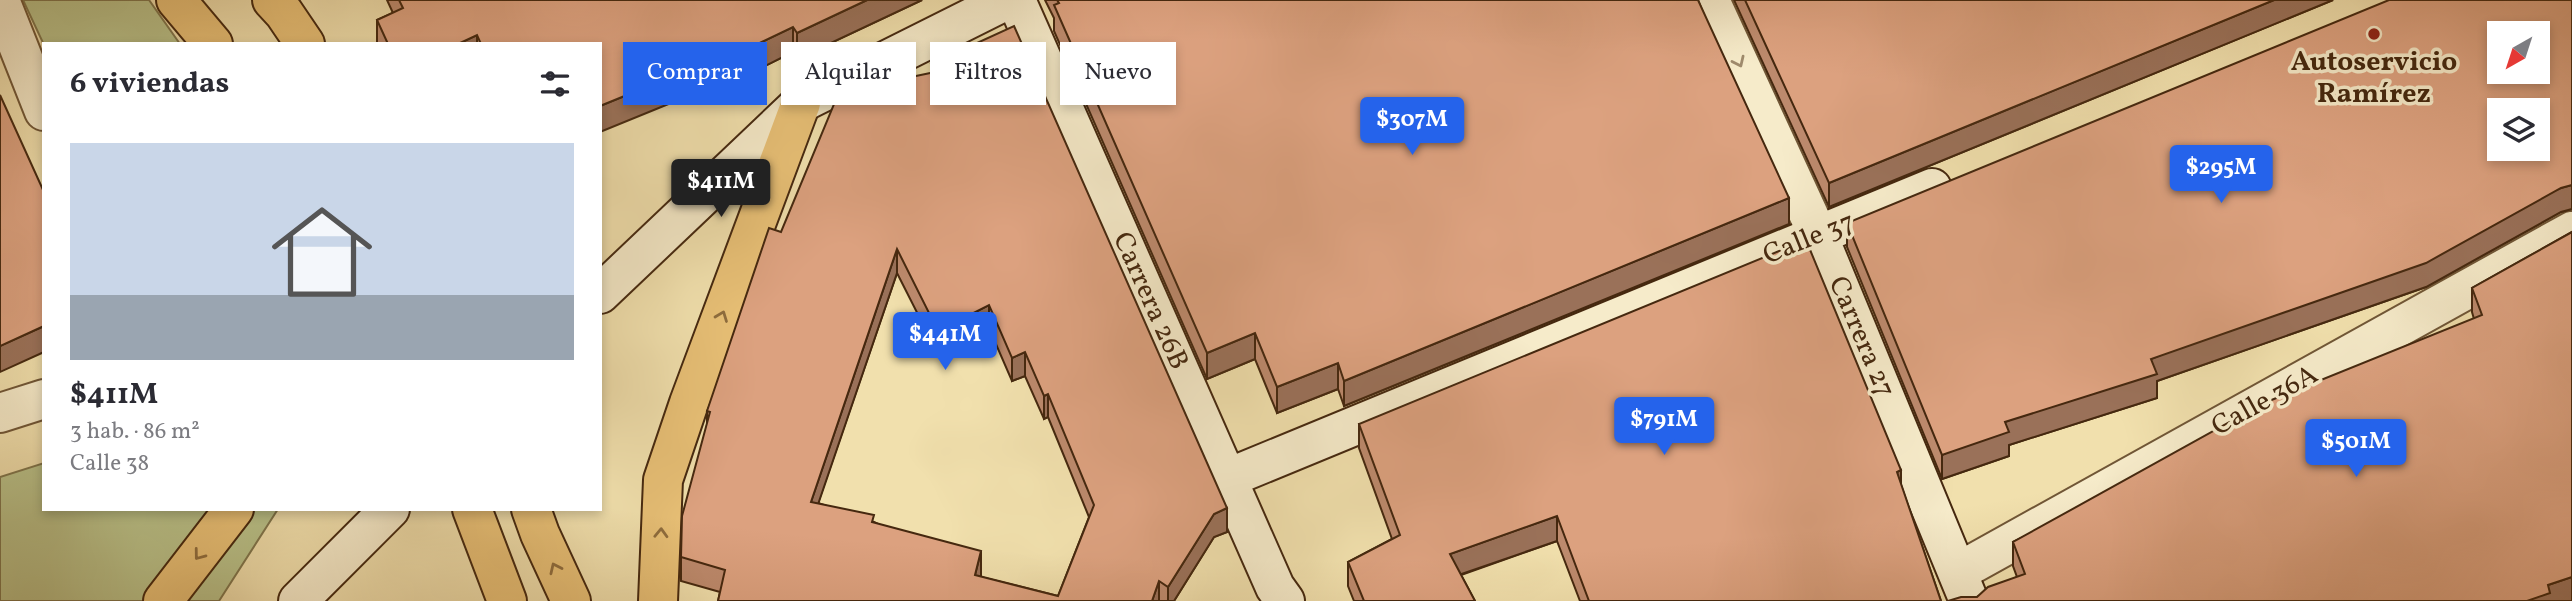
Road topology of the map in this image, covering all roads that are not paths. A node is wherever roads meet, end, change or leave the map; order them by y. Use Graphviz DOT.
graph roads {
  1 [pos="0,0"];
  2 [pos="176,0"];
  3 [pos="272,0"];
  4 [pos="1007,0"];
  5 [pos="1016,0"];
  6 [pos="1710,0"];
  7 [pos="211,42"];
  8 [pos="304,42"];
  9 [pos="916,46"];
  10 [pos="11,57"];
  11 [pos="799,105"];
  12 [pos="800,105"];
  13 [pos="42,108"];
  14 [pos="1958,177"];
  15 [pos="2572,231"];
  16 [pos="1818,235"];
  17 [pos="602,292"];
  18 [pos="42,400"];
  19 [pos="0,413"];
  20 [pos="1228,478"];
  21 [pos="232,511"];
  22 [pos="388,511"];
  23 [pos="473,511"];
  24 [pos="535,522"];
  25 [pos="1963,587"];
  26 [pos="163,601"];
  27 [pos="298,601"];
  28 [pos="507,601"];
  29 [pos="571,601"];
  30 [pos="658,601"];
  31 [pos="1285,601"];
  1 -- 10 [label="street"];
  2 -- 7 [label="main road"];
  3 -- 8 [label="main road"];
  4 -- 9 [label="street"];
  5 -- 20 [label="street, Carrera 26B"];
  6 -- 16 [label="street, Carrera 27, one-way"];
  10 -- 13 [label="street"];
  11 -- 17 [label="street"];
  30 -- 12 [label="main road, one-way"];
  14 -- 16 [label="street, Calle 37"];
  15 -- 25 [label="street, Calle 36A"];
  16 -- 20 [label="street, Calle 37"];
  16 -- 25 [label="street, Carrera 27"];
  18 -- 19 [label="street"];
  20 -- 31 [label="street, Carrera 26B"];
  21 -- 26 [label="main road, one-way"];
  22 -- 27 [label="street"];
  23 -- 28 [label="main road"];
  29 -- 24 [label="main road, one-way"];
}
